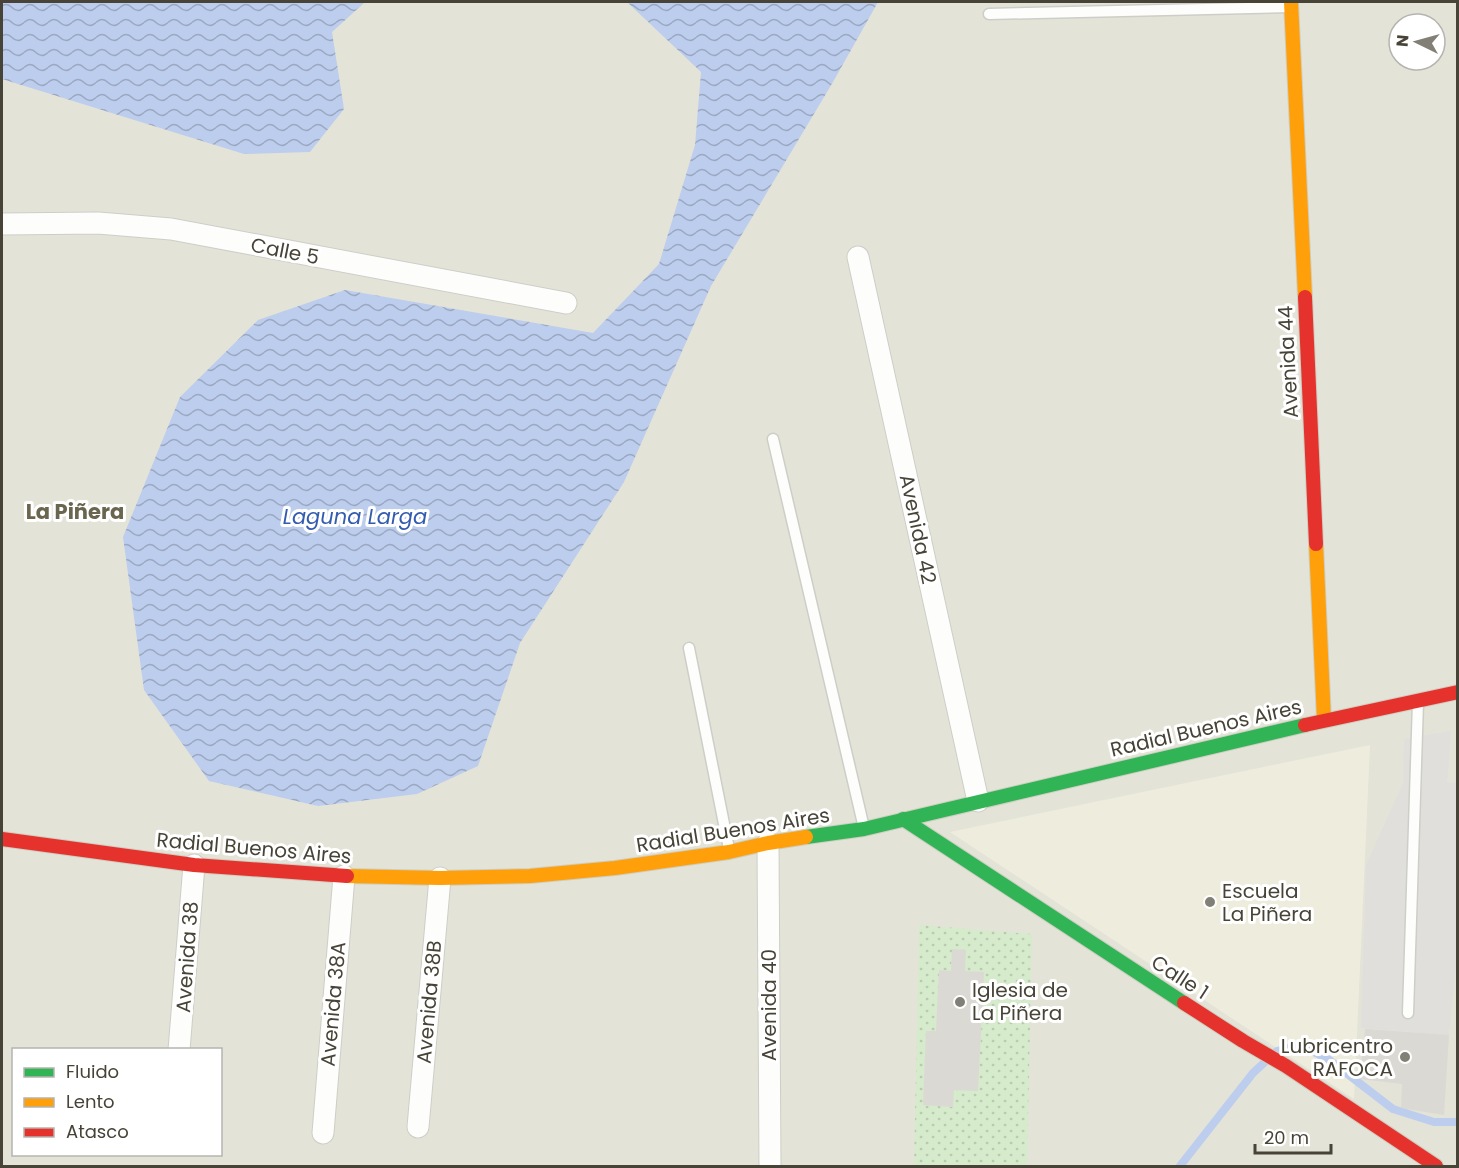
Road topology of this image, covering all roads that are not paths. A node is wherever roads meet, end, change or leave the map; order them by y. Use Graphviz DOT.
graph roads {
  1 [pos="1291,4"];
  2 [pos="989,14"];
  3 [pos="2,224"];
  4 [pos="858,257"];
  5 [pos="566,303"];
  6 [pos="773,438"];
  7 [pos="689,648"];
  8 [pos="1458,692"];
  9 [pos="1418,701"];
  10 [pos="1324,720"];
  11 [pos="978,801"];
  12 [pos="903,819"];
  13 [pos="864,829"];
  14 [pos="2,839"];
  15 [pos="768,843"];
  16 [pos="729,852"];
  17 [pos="194,865"];
  18 [pos="344,876"];
  19 [pos="440,878"];
  20 [pos="1408,1013"];
  21 [pos="179,1048"];
  22 [pos="418,1127"];
  23 [pos="323,1133"];
  24 [pos="770,1167"];
  25 [pos="1436,1167"];
  1 -- 2 [label="lane"];
  1 -- 10 [label="main road, Avenida 44"];
  3 -- 5 [label="street, Calle 5"];
  4 -- 11 [label="street, Avenida 42"];
  6 -- 13 [label="lane"];
  7 -- 16 [label="lane"];
  8 -- 9 [label="main road, Radial Buenos Aires"];
  9 -- 10 [label="main road, Radial Buenos Aires"];
  9 -- 20 [label="lane"];
  10 -- 11 [label="main road, Radial Buenos Aires"];
  11 -- 12 [label="main road, Radial Buenos Aires"];
  12 -- 13 [label="main road, Radial Buenos Aires"];
  12 -- 25 [label="main road, Calle 1"];
  13 -- 15 [label="main road, Radial Buenos Aires"];
  14 -- 17 [label="main road, Radial Buenos Aires"];
  15 -- 16 [label="main road, Radial Buenos Aires"];
  15 -- 24 [label="street, Avenida 40"];
  16 -- 19 [label="main road, Radial Buenos Aires"];
  17 -- 18 [label="main road, Radial Buenos Aires"];
  17 -- 21 [label="street, Avenida 38"];
  18 -- 19 [label="main road, Radial Buenos Aires"];
  18 -- 23 [label="street, Avenida 38A"];
  19 -- 22 [label="street, Avenida 38B"];
}
